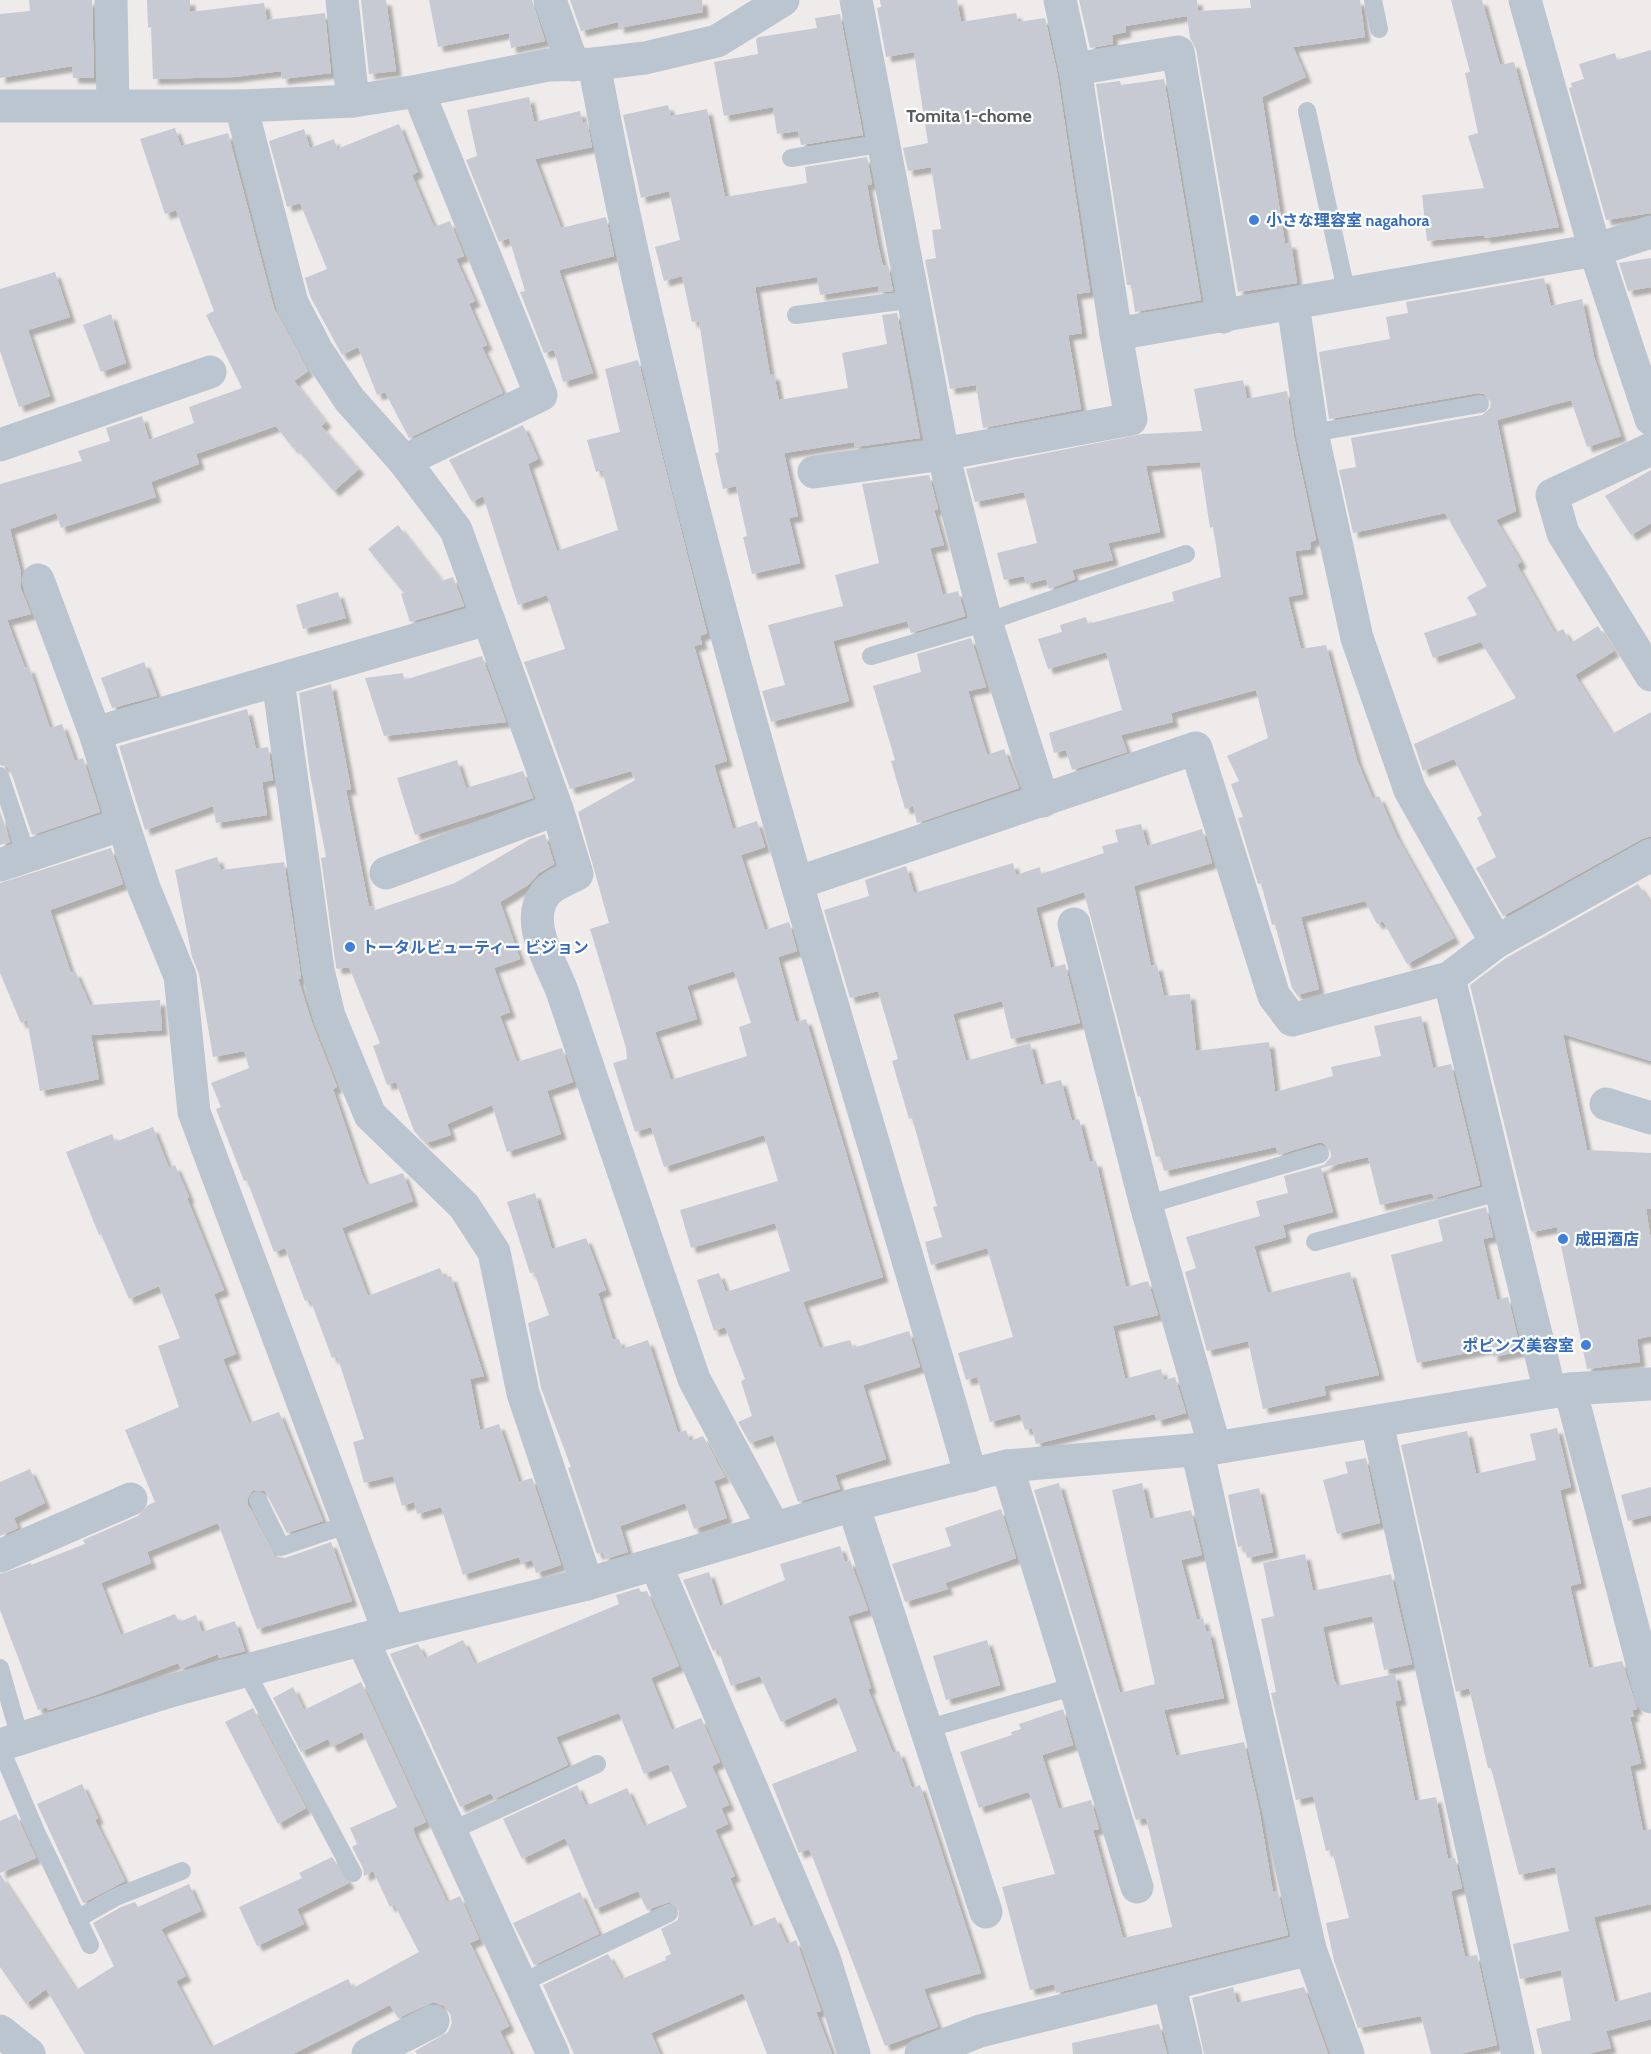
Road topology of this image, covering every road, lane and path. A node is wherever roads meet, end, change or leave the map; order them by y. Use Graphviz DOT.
graph roads {
  1 [pos="111,0"];
  2 [pos="342,0"];
  3 [pos="550,0"];
  4 [pos="783,0"];
  5 [pos="856,0"];
  6 [pos="1060,0"];
  7 [pos="1374,0"];
  8 [pos="1526,0"];
  9 [pos="1379,29"];
  10 [pos="584,64"];
  11 [pos="1074,69"];
  12 [pos="418,91"];
  13 [pos="353,101"];
  14 [pos="113,105"];
  15 [pos="0,106"];
  16 [pos="241,106"];
  17 [pos="1307,111"];
  18 [pos="885,143"];
  19 [pos="791,158"];
  20 [pos="1651,232"];
  21 [pos="1595,250"];
  22 [pos="1347,295"];
  23 [pos="914,299"];
  24 [pos="1293,304"];
  25 [pos="796,315"];
  26 [pos="1223,317"];
  27 [pos="1116,334"];
  28 [pos="210,372"];
  29 [pos="1480,404"];
  30 [pos="1651,419"];
  31 [pos="1312,433"];
  32 [pos="0,445"];
  33 [pos="1651,449"];
  34 [pos="943,454"];
  35 [pos="404,460"];
  36 [pos="814,472"];
  37 [pos="1186,554"];
  38 [pos="38,580"];
  39 [pos="488,619"];
  40 [pos="986,622"];
  41 [pos="871,656"];
  42 [pos="1651,675"];
  43 [pos="278,680"];
  44 [pos="96,733"];
  45 [pos="0,776"];
  46 [pos="1043,801"];
  47 [pos="557,808"];
  48 [pos="123,824"];
  49 [pos="1651,855"];
  50 [pos="14,861"];
  51 [pos="386,873"];
  52 [pos="797,883"];
  53 [pos="1074,924"];
  54 [pos="1496,942"];
  55 [pos="1449,978"];
  56 [pos="1606,1104"];
  57 [pos="1651,1118"];
  58 [pos="1320,1154"];
  59 [pos="1502,1191"];
  60 [pos="1146,1205"];
  61 [pos="1314,1242"];
  62 [pos="1651,1384"];
  63 [pos="1560,1391"];
  64 [pos="1377,1423"];
  65 [pos="1206,1449"];
  66 [pos="1007,1466"];
  67 [pos="971,1476"];
  68 [pos="130,1499"];
  69 [pos="258,1500"];
  70 [pos="853,1505"];
  71 [pos="349,1524"];
  72 [pos="774,1528"];
  73 [pos="0,1556"];
  74 [pos="656,1564"];
  75 [pos="587,1584"];
  76 [pos="376,1635"];
  77 [pos="0,1668"];
  78 [pos="246,1671"];
  79 [pos="1075,1686"];
  80 [pos="1651,1697"];
  81 [pos="926,1729"];
  82 [pos="7,1743"];
  83 [pos="597,1764"];
  84 [pos="450,1831"];
  85 [pos="182,1871"];
  86 [pos="353,1873"];
  87 [pos="1137,1887"];
  88 [pos="986,1912"];
  89 [pos="669,1913"];
  90 [pos="78,1919"];
  91 [pos="90,1945"];
  92 [pos="1310,1949"];
  93 [pos="521,1983"];
  94 [pos="1169,1984"];
  95 [pos="433,2021"];
  96 [pos="0,2031"];
  97 [pos="29,2054"];
  98 [pos="368,2054"];
  99 [pos="553,2054"];
  100 [pos="854,2054"];
  101 [pos="921,2054"];
  102 [pos="1186,2054"];
  103 [pos="1348,2054"];
  104 [pos="1518,2054"];
  1 -- 14 [label="street"];
  2 -- 13 [label="street"];
  3 -- 10 [label="street"];
  4 -- 10 [label="street"];
  5 -- 18 [label="street"];
  6 -- 11 [label="street"];
  7 -- 9 [label="lane"];
  8 -- 21 [label="street"];
  10 -- 12 [label="street"];
  10 -- 52 [label="street"];
  11 -- 26 [label="street"];
  11 -- 27 [label="street"];
  12 -- 13 [label="street"];
  12 -- 35 [label="street"];
  13 -- 16 [label="street"];
  14 -- 15 [label="street"];
  14 -- 16 [label="street"];
  16 -- 35 [label="street"];
  17 -- 22 [label="lane"];
  18 -- 19 [label="lane"];
  18 -- 23 [label="street"];
  20 -- 21 [label="street"];
  21 -- 22 [label="street"];
  21 -- 30 [label="street"];
  22 -- 24 [label="street"];
  23 -- 25 [label="lane"];
  23 -- 34 [label="street"];
  24 -- 26 [label="street"];
  24 -- 31 [label="street"];
  26 -- 27 [label="street"];
  27 -- 34 [label="street"];
  28 -- 32 [label="street"];
  29 -- 31 [label="lane"];
  31 -- 54 [label="street"];
  33 -- 42 [label="street"];
  34 -- 36 [label="street"];
  34 -- 40 [label="street"];
  35 -- 39 [label="street"];
  37 -- 40 [label="lane"];
  38 -- 44 [label="street"];
  39 -- 43 [label="street"];
  39 -- 47 [label="street"];
  40 -- 41 [label="lane"];
  40 -- 46 [label="street"];
  43 -- 44 [label="street"];
  43 -- 75 [label="street"];
  44 -- 48 [label="street"];
  45 -- 50 [label="lane"];
  46 -- 52 [label="street"];
  46 -- 55 [label="street"];
  47 -- 51 [label="street"];
  47 -- 72 [label="street"];
  48 -- 50 [label="street"];
  48 -- 71 [label="street"];
  49 -- 54 [label="street"];
  52 -- 67 [label="street"];
  53 -- 60 [label="street"];
  54 -- 55 [label="street"];
  55 -- 59 [label="street"];
  56 -- 57 [label="street"];
  58 -- 60 [label="lane"];
  59 -- 61 [label="lane"];
  59 -- 63 [label="street"];
  60 -- 65 [label="street"];
  62 -- 63 [label="street"];
  63 -- 64 [label="street"];
  63 -- 80 [label="street"];
  64 -- 65 [label="street"];
  64 -- 104 [label="street"];
  65 -- 66 [label="street"];
  65 -- 92 [label="street"];
  66 -- 67 [label="street"];
  66 -- 79 [label="street"];
  67 -- 70 [label="street"];
  68 -- 73 [label="street"];
  69 -- 71 [label="lane"];
  70 -- 72 [label="street"];
  70 -- 81 [label="street"];
  71 -- 76 [label="street"];
  72 -- 74 [label="street"];
  74 -- 75 [label="street"];
  74 -- 100 [label="street"];
  75 -- 76 [label="street"];
  76 -- 78 [label="street"];
  76 -- 84 [label="street"];
  77 -- 82 [label="lane"];
  78 -- 82 [label="street"];
  78 -- 86 [label="lane"];
  79 -- 81 [label="lane"];
  79 -- 87 [label="street"];
  81 -- 88 [label="street"];
  82 -- 90 [label="lane"];
  83 -- 84 [label="lane"];
  84 -- 93 [label="street"];
  85 -- 90 [label="lane"];
  89 -- 93 [label="lane"];
  90 -- 91 [label="lane"];
  92 -- 94 [label="street"];
  92 -- 103 [label="street"];
  93 -- 99 [label="street"];
  94 -- 101 [label="street"];
  94 -- 102 [label="street"];
  95 -- 98 [label="street"];
  96 -- 97 [label="street"];
}
